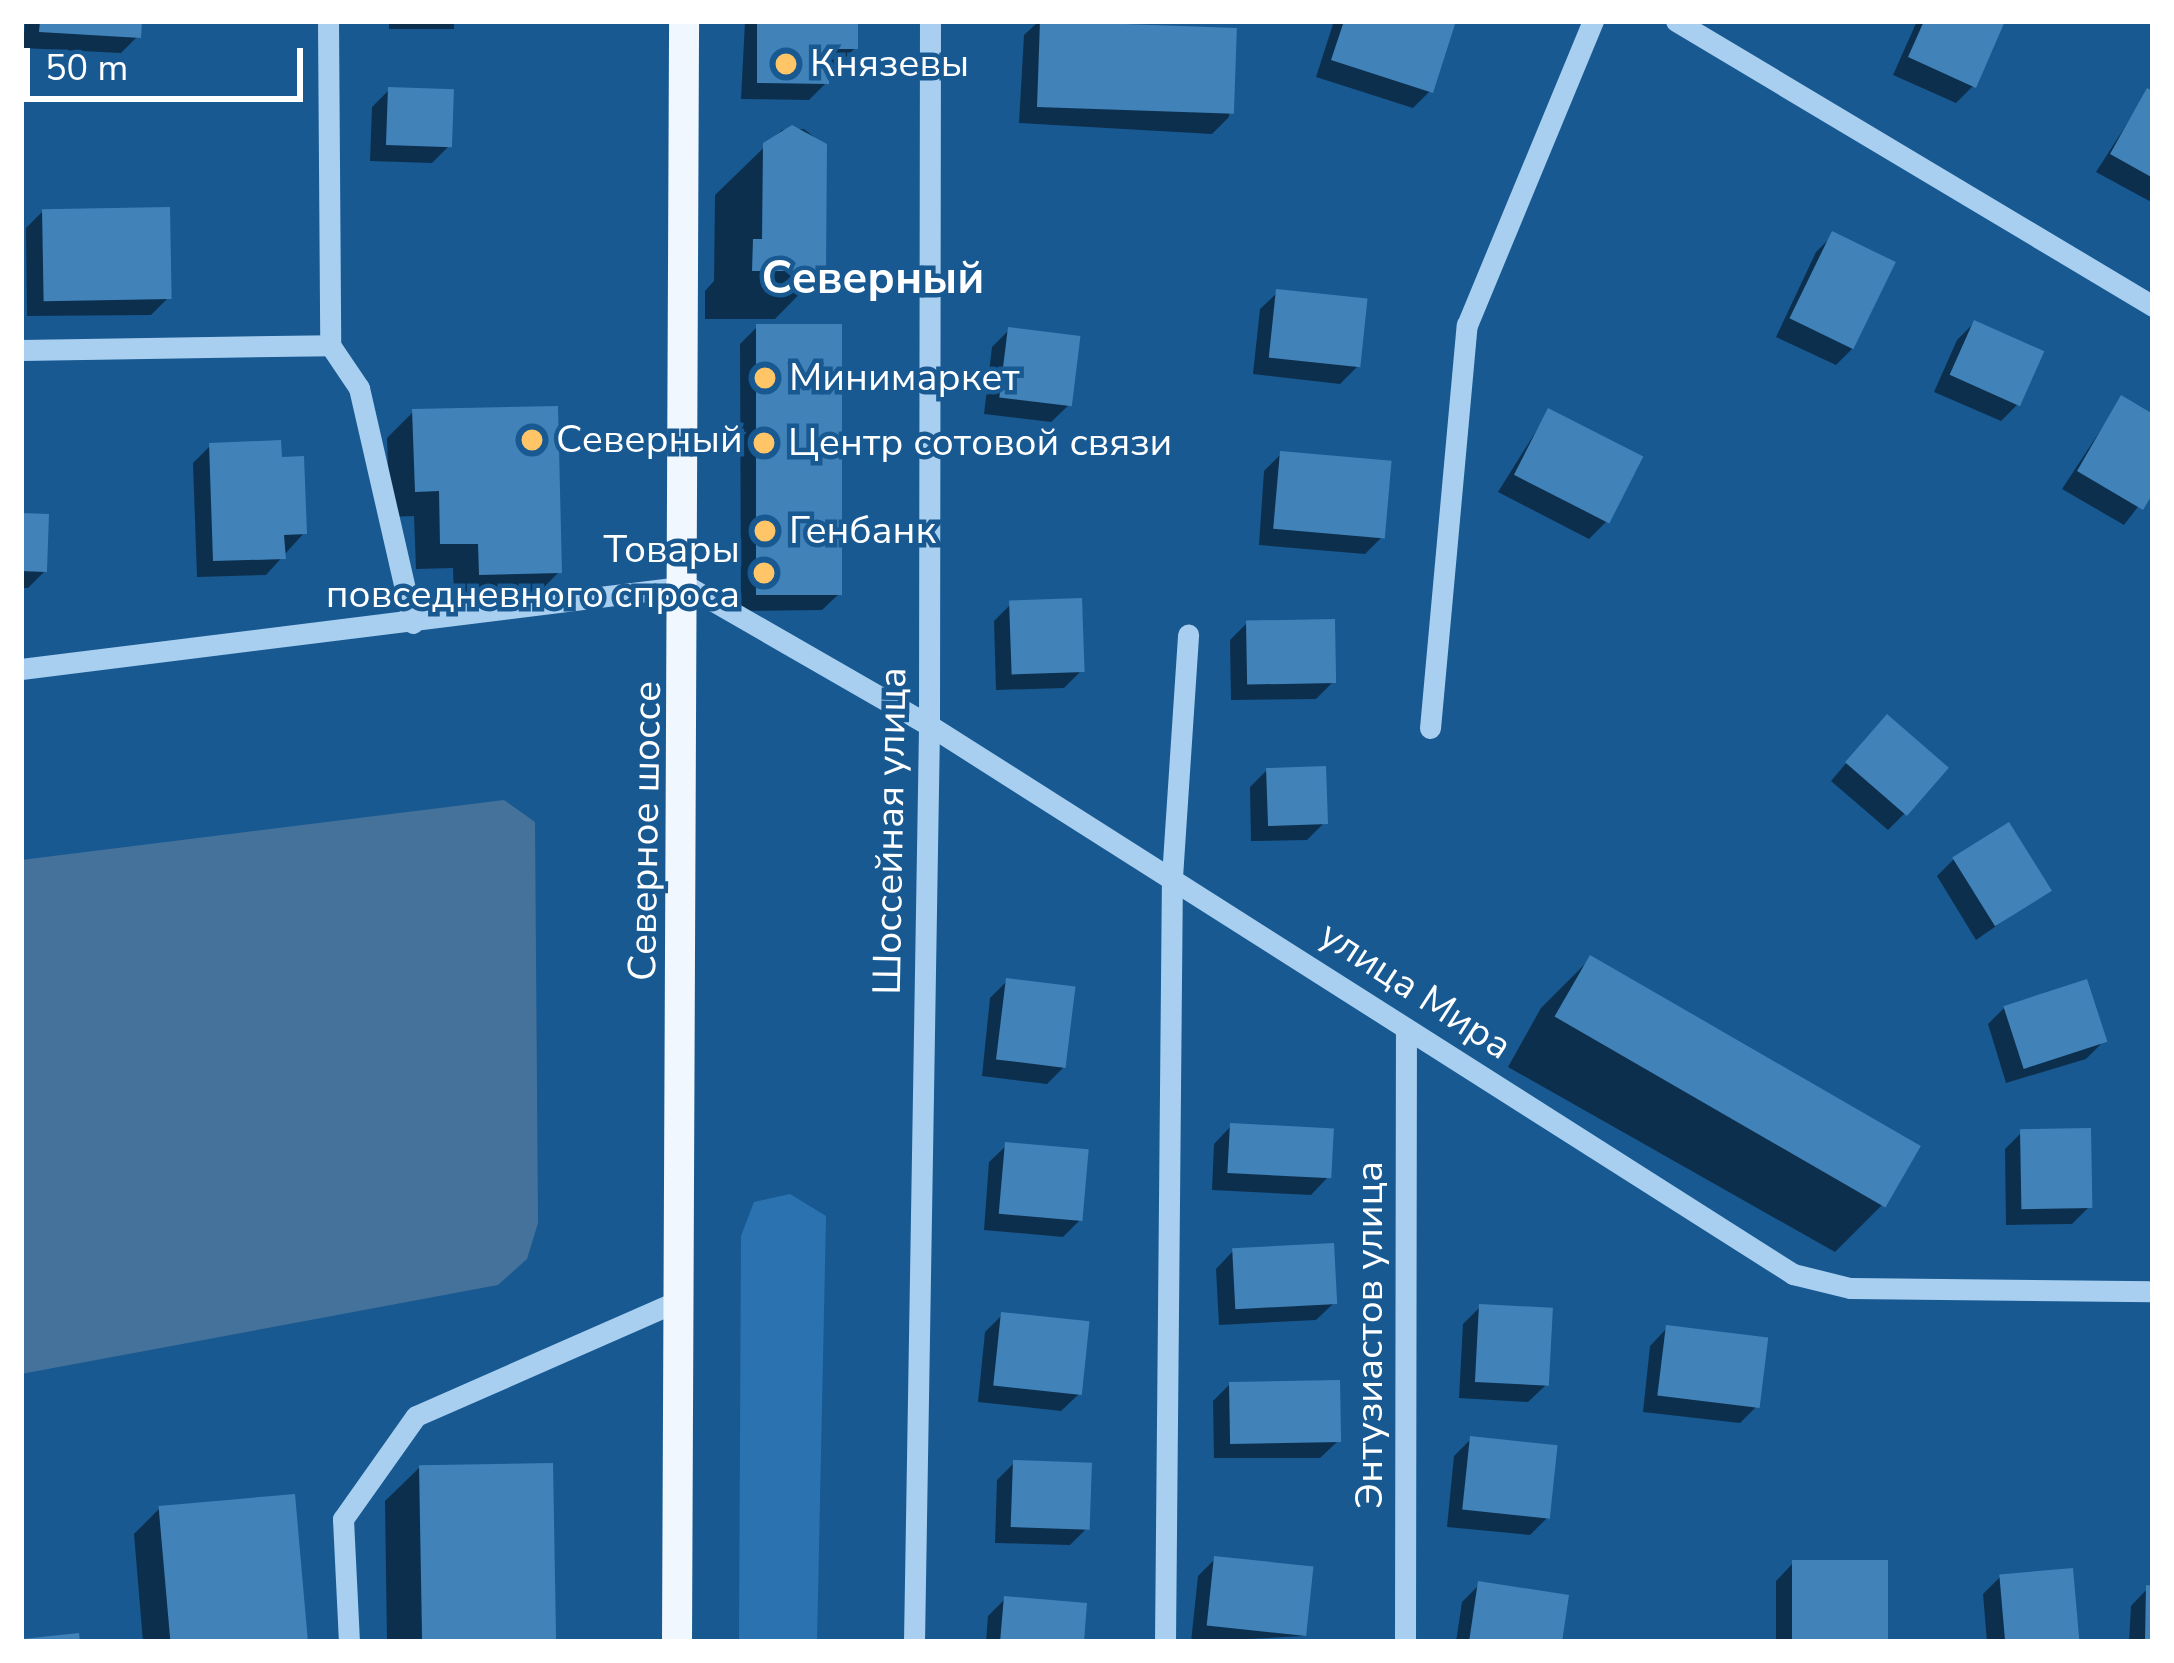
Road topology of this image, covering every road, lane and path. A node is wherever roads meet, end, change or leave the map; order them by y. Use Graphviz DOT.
graph roads {
  1 [pos="328,21"];
  2 [pos="684,21"];
  3 [pos="930,21"];
  4 [pos="1593,21"];
  5 [pos="1676,21"];
  6 [pos="2153,305"];
  7 [pos="330,346"];
  8 [pos="21,350"];
  9 [pos="687,586"];
  10 [pos="413,623"];
  11 [pos="1188,635"];
  12 [pos="21,669"];
  13 [pos="929,725"];
  14 [pos="1430,728"];
  15 [pos="1172,877"];
  16 [pos="1406,1029"];
  17 [pos="2153,1292"];
  18 [pos="680,1300"];
  19 [pos="349,1642"];
  20 [pos="676,1642"];
  21 [pos="914,1642"];
  22 [pos="1165,1642"];
  23 [pos="1405,1642"];
  1 -- 7 [label="street"];
  2 -- 9 [label="main road, Северное шоссе"];
  3 -- 13 [label="street, Шоссейная улица"];
  4 -- 14 [label="street"];
  5 -- 6 [label="street"];
  7 -- 8 [label="street"];
  7 -- 10 [label="street"];
  9 -- 10 [label="street"];
  9 -- 13 [label="street, улица Мира"];
  9 -- 18 [label="main road, Северное шоссе"];
  10 -- 12 [label="street"];
  11 -- 15 [label="street"];
  13 -- 15 [label="street, улица Мира"];
  13 -- 21 [label="street, Шоссейная улица"];
  15 -- 16 [label="street, улица Мира"];
  15 -- 22 [label="street"];
  16 -- 17 [label="street, улица Мира"];
  16 -- 23 [label="street, Энтузиастов улица"];
  18 -- 19 [label="street"];
  18 -- 20 [label="main road, Северное шоссе"];
}
